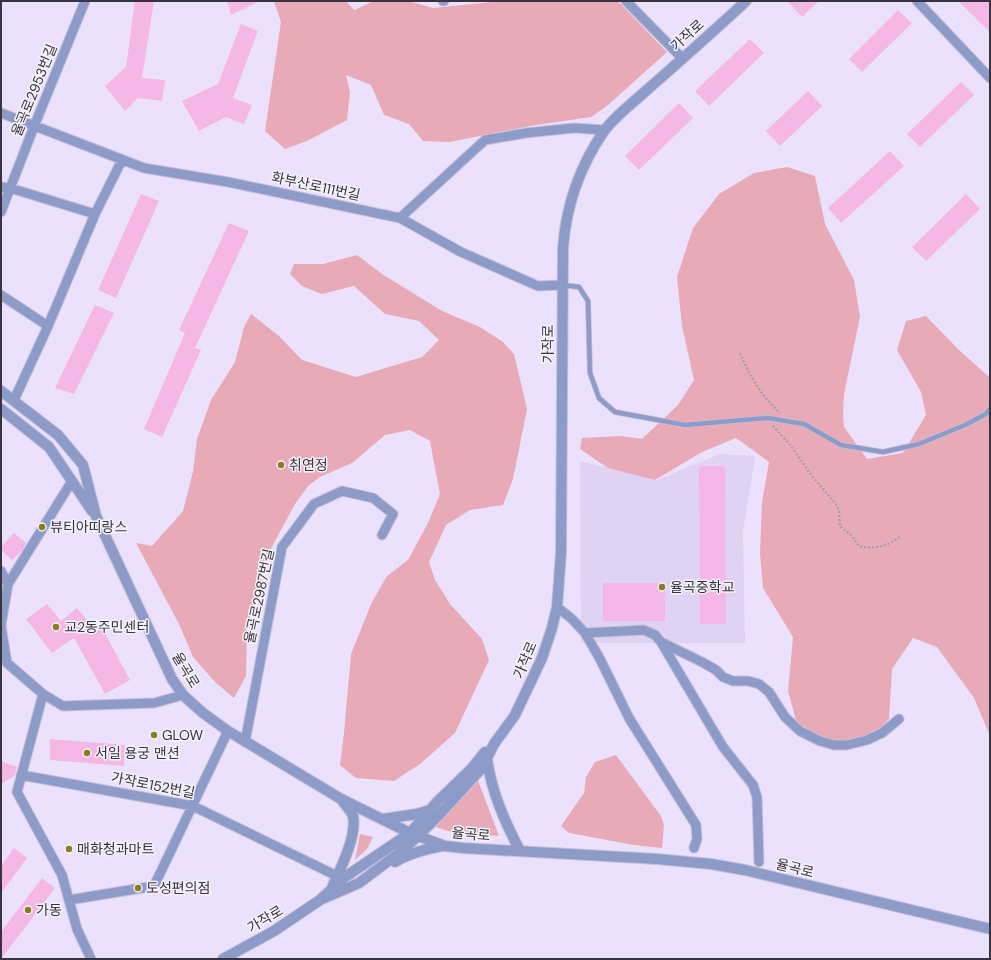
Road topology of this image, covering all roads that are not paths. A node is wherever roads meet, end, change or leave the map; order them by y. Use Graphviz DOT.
graph roads {
  1 [pos="86,1"];
  2 [pos="626,1"];
  3 [pos="746,1"];
  4 [pos="917,1"];
  5 [pos="682,58"];
  6 [pos="990,78"];
  7 [pos="1,113"];
  8 [pos="34,126"];
  9 [pos="605,130"];
  10 [pos="122,160"];
  11 [pos="6,188"];
  12 [pos="1,212"];
  13 [pos="95,214"];
  14 [pos="400,218"];
  15 [pos="562,285"];
  16 [pos="1,295"];
  17 [pos="48,326"];
  18 [pos="1,391"];
  19 [pos="14,400"];
  20 [pos="3,410"];
  21 [pos="990,410"];
  22 [pos="72,482"];
  23 [pos="96,516"];
  24 [pos="382,535"];
  25 [pos="1,571"];
  26 [pos="8,584"];
  27 [pos="556,607"];
  28 [pos="1,626"];
  29 [pos="585,633"];
  30 [pos="662,642"];
  31 [pos="43,694"];
  32 [pos="182,695"];
  33 [pos="899,719"];
  34 [pos="228,731"];
  35 [pos="245,742"];
  36 [pos="494,744"];
  37 [pos="487,758"];
  38 [pos="21,775"];
  39 [pos="341,799"];
  40 [pos="193,806"];
  41 [pos="431,809"];
  42 [pos="382,819"];
  43 [pos="414,835"];
  44 [pos="446,846"];
  45 [pos="694,848"];
  46 [pos="520,851"];
  47 [pos="759,862"];
  48 [pos="338,876"];
  49 [pos="359,883"];
  50 [pos="330,892"];
  51 [pos="69,900"];
  52 [pos="320,900"];
  53 [pos="990,929"];
  54 [pos="91,959"];
  55 [pos="224,959"];
  1 -- 8 [label="street, 율곡로2953번길"];
  2 -- 5 [label="street"];
  3 -- 5 [label="street, 가작로"];
  4 -- 6 [label="street"];
  5 -- 9 [label="street, 가작로"];
  7 -- 8 [label="street, 화부산로111번길"];
  8 -- 10 [label="street, 화부산로111번길"];
  8 -- 11 [label="street, 율곡로2953번길"];
  9 -- 14 [label="street"];
  9 -- 15 [label="street, 가작로"];
  10 -- 13 [label="street"];
  10 -- 14 [label="street, 화부산로111번길"];
  11 -- 12 [label="street, 율곡로2953번길"];
  11 -- 13 [label="street"];
  13 -- 17 [label="street"];
  14 -- 15 [label="street, 화부산로111번길"];
  15 -- 21 [label="lane"];
  15 -- 27 [label="street, 가작로"];
  16 -- 17 [label="street"];
  17 -- 19 [label="street"];
  18 -- 19 [label="street, 율곡로"];
  19 -- 20 [label="street"];
  19 -- 23 [label="street, 율곡로"];
  20 -- 22 [label="street, 율곡로"];
  22 -- 23 [label="street, 율곡로"];
  22 -- 26 [label="street"];
  23 -- 32 [label="street, 율곡로"];
  24 -- 35 [label="street, 율곡로2987번길"];
  25 -- 26 [label="street"];
  26 -- 28 [label="street"];
  27 -- 29 [label="street"];
  27 -- 36 [label="street, 가작로"];
  28 -- 31 [label="street"];
  29 -- 30 [label="street"];
  29 -- 45 [label="street"];
  30 -- 33 [label="street"];
  30 -- 47 [label="street"];
  31 -- 32 [label="street"];
  31 -- 38 [label="street"];
  32 -- 34 [label="street, 율곡로"];
  34 -- 35 [label="street, 율곡로"];
  34 -- 40 [label="street"];
  35 -- 39 [label="street, 율곡로"];
  36 -- 37 [label="street, 가작로"];
  36 -- 41 [label="street, 가작로"];
  37 -- 43 [label="street, 가작로"];
  37 -- 46 [label="street"];
  38 -- 40 [label="street, 가작로152번길"];
  38 -- 51 [label="street"];
  39 -- 42 [label="street, 율곡로"];
  39 -- 48 [label="street"];
  40 -- 48 [label="street, 가작로152번길"];
  40 -- 51 [label="street"];
  41 -- 42 [label="street"];
  41 -- 43 [label="street, 가작로"];
  42 -- 43 [label="street, 율곡로"];
  43 -- 44 [label="street, 율곡로"];
  43 -- 49 [label="street, 가작로"];
  43 -- 50 [label="street, 가작로"];
  44 -- 46 [label="street, 율곡로"];
  44 -- 49 [label="street"];
  46 -- 53 [label="street, 율곡로"];
  48 -- 50 [label="street"];
  49 -- 52 [label="street, 가작로"];
  50 -- 52 [label="street, 가작로"];
  51 -- 54 [label="street"];
  52 -- 55 [label="street, 가작로"];
}
